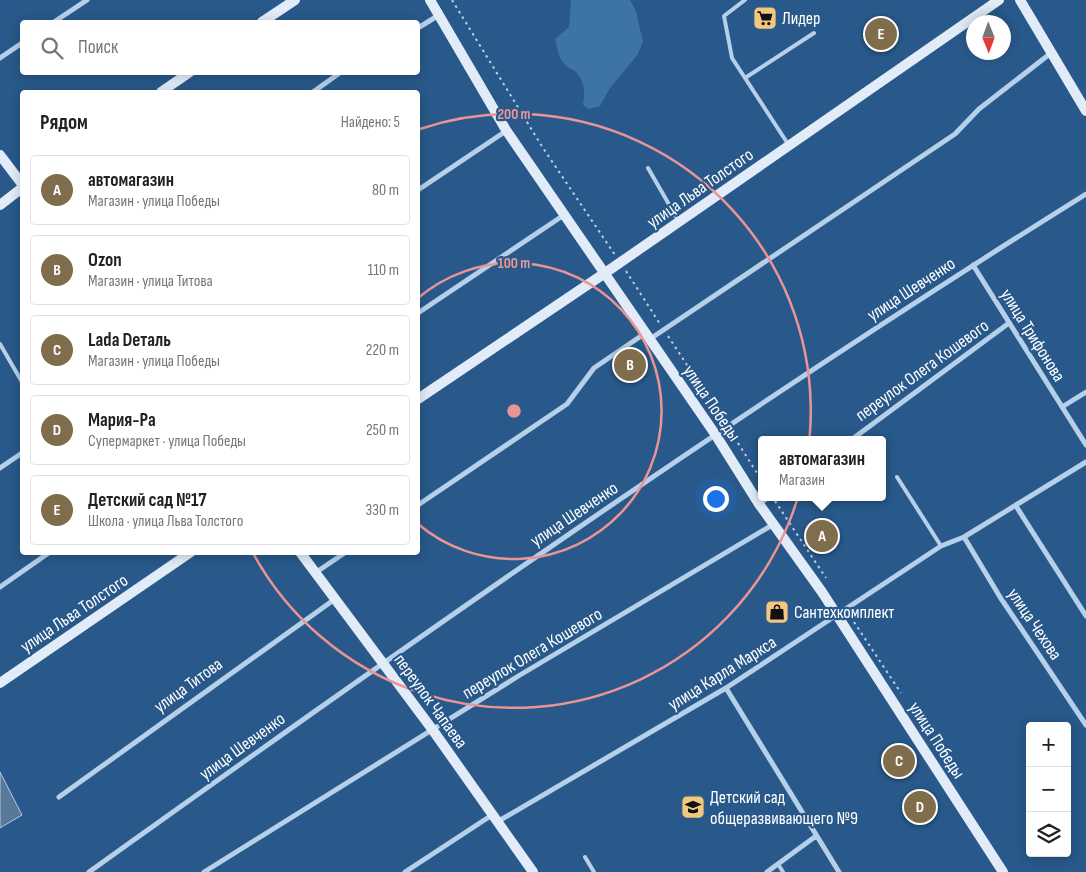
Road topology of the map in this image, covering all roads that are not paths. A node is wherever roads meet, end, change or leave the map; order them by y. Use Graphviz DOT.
graph roads {
  1 [pos="87,0"];
  2 [pos="295,0"];
  3 [pos="430,0"];
  4 [pos="745,0"];
  5 [pos="999,0"];
  6 [pos="1020,0"];
  7 [pos="439,15"];
  8 [pos="57,20"];
  9 [pos="265,20"];
  10 [pos="420,27"];
  11 [pos="814,33"];
  12 [pos="20,44"];
  13 [pos="1052,53"];
  14 [pos="0,58"];
  15 [pos="186,75"];
  16 [pos="337,75"];
  17 [pos="746,78"];
  18 [pos="164,90"];
  19 [pos="316,90"];
  20 [pos="1086,111"];
  21 [pos="506,130"];
  22 [pos="789,146"];
  23 [pos="0,156"];
  24 [pos="648,168"];
  25 [pos="20,181"];
  26 [pos="420,189"];
  27 [pos="20,190"];
  28 [pos="1086,194"];
  29 [pos="0,205"];
  30 [pos="565,215"];
  31 [pos="679,222"];
  32 [pos="973,265"];
  33 [pos="605,274"];
  34 [pos="420,311"];
  35 [pos="1009,323"];
  36 [pos="647,337"];
  37 [pos="0,344"];
  38 [pos="20,379"];
  39 [pos="1086,392"];
  40 [pos="420,398"];
  41 [pos="1062,407"];
  42 [pos="715,434"];
  43 [pos="856,436"];
  44 [pos="1086,445"];
  45 [pos="20,454"];
  46 [pos="1086,462"];
  47 [pos="0,468"];
  48 [pos="897,477"];
  49 [pos="763,501"];
  50 [pos="420,503"];
  51 [pos="759,504"];
  52 [pos="1016,506"];
  53 [pos="774,524"];
  54 [pos="964,537"];
  55 [pos="942,546"];
  56 [pos="46,555"];
  57 [pos="187,555"];
  58 [pos="302,555"];
  59 [pos="342,555"];
  60 [pos="315,573"];
  61 [pos="0,587"];
  62 [pos="336,598"];
  63 [pos="1086,616"];
  64 [pos="837,617"];
  65 [pos="383,662"];
  66 [pos="0,683"];
  67 [pos="726,688"];
  68 [pos="1086,725"];
  69 [pos="432,729"];
  70 [pos="59,796"];
  71 [pos="494,819"];
  72 [pos="816,836"];
  73 [pos="585,857"];
  74 [pos="778,864"];
  75 [pos="409,871"];
  76 [pos="89,872"];
  77 [pos="204,872"];
  78 [pos="532,872"];
  79 [pos="594,872"];
  80 [pos="766,872"];
  81 [pos="783,872"];
  82 [pos="839,872"];
  83 [pos="1003,872"];
  1 -- 8 [label="street"];
  2 -- 9 [label="street"];
  3 -- 7 [label="street, улица Победы"];
  4 -- 17 [label="lane"];
  5 -- 22 [label="street, улица Льва Толстого"];
  6 -- 13 [label="street"];
  7 -- 10 [label="street"];
  7 -- 21 [label="street, улица Победы"];
  11 -- 17 [label="lane"];
  12 -- 14 [label="street"];
  13 -- 20 [label="street"];
  13 -- 36 [label="street"];
  15 -- 18 [label="street"];
  16 -- 19 [label="street"];
  17 -- 22 [label="lane"];
  21 -- 26 [label="street"];
  21 -- 30 [label="street, улица Победы"];
  22 -- 31 [label="street, улица Льва Толстого"];
  23 -- 25 [label="street"];
  24 -- 31 [label="lane"];
  27 -- 29 [label="street"];
  28 -- 32 [label="street, улица Шевченко"];
  30 -- 33 [label="street, улица Победы"];
  30 -- 34 [label="street"];
  31 -- 33 [label="street, улица Льва Толстого"];
  32 -- 35 [label="street, улица Трифонова"];
  32 -- 42 [label="street, улица Шевченко"];
  33 -- 36 [label="street, улица Победы"];
  33 -- 40 [label="street, улица Льва Толстого"];
  35 -- 41 [label="street, улица Трифонова"];
  35 -- 43 [label="street, переулок Олега Кошевого"];
  36 -- 42 [label="street, улица Победы"];
  36 -- 50 [label="street"];
  37 -- 38 [label="lane"];
  39 -- 41 [label="street"];
  41 -- 44 [label="street, улица Трифонова"];
  42 -- 51 [label="street, улица Победы"];
  42 -- 65 [label="street, улица Шевченко"];
  45 -- 47 [label="street"];
  46 -- 52 [label="street, улица Карла Маркса"];
  48 -- 55 [label="lane"];
  49 -- 51 [label="street"];
  51 -- 53 [label="street, улица Победы"];
  52 -- 54 [label="street, улица Карла Маркса"];
  52 -- 63 [label="street"];
  53 -- 64 [label="street, улица Победы"];
  53 -- 69 [label="street, переулок Олега Кошевого"];
  54 -- 55 [label="street, улица Карла Маркса"];
  54 -- 68 [label="street, улица Чехова"];
  55 -- 64 [label="street, улица Карла Маркса"];
  56 -- 61 [label="street"];
  57 -- 66 [label="street, улица Льва Толстого"];
  58 -- 60 [label="street, переулок Чапаева"];
  59 -- 60 [label="street"];
  60 -- 62 [label="street, переулок Чапаева"];
  62 -- 65 [label="street, переулок Чапаева"];
  62 -- 70 [label="street, улица Титова"];
  64 -- 67 [label="street, улица Карла Маркса"];
  64 -- 83 [label="street, улица Победы"];
  65 -- 69 [label="street, переулок Чапаева"];
  65 -- 76 [label="street, улица Шевченко"];
  67 -- 71 [label="street, улица Карла Маркса"];
  67 -- 72 [label="street"];
  69 -- 71 [label="street, переулок Чапаева"];
  69 -- 77 [label="street, переулок Олега Кошевого"];
  71 -- 75 [label="street, улица Карла Маркса"];
  71 -- 78 [label="street, переулок Чапаева"];
  72 -- 74 [label="street"];
  72 -- 82 [label="street"];
  73 -- 79 [label="lane"];
  74 -- 80 [label="street"];
  74 -- 81 [label="lane"];
}
